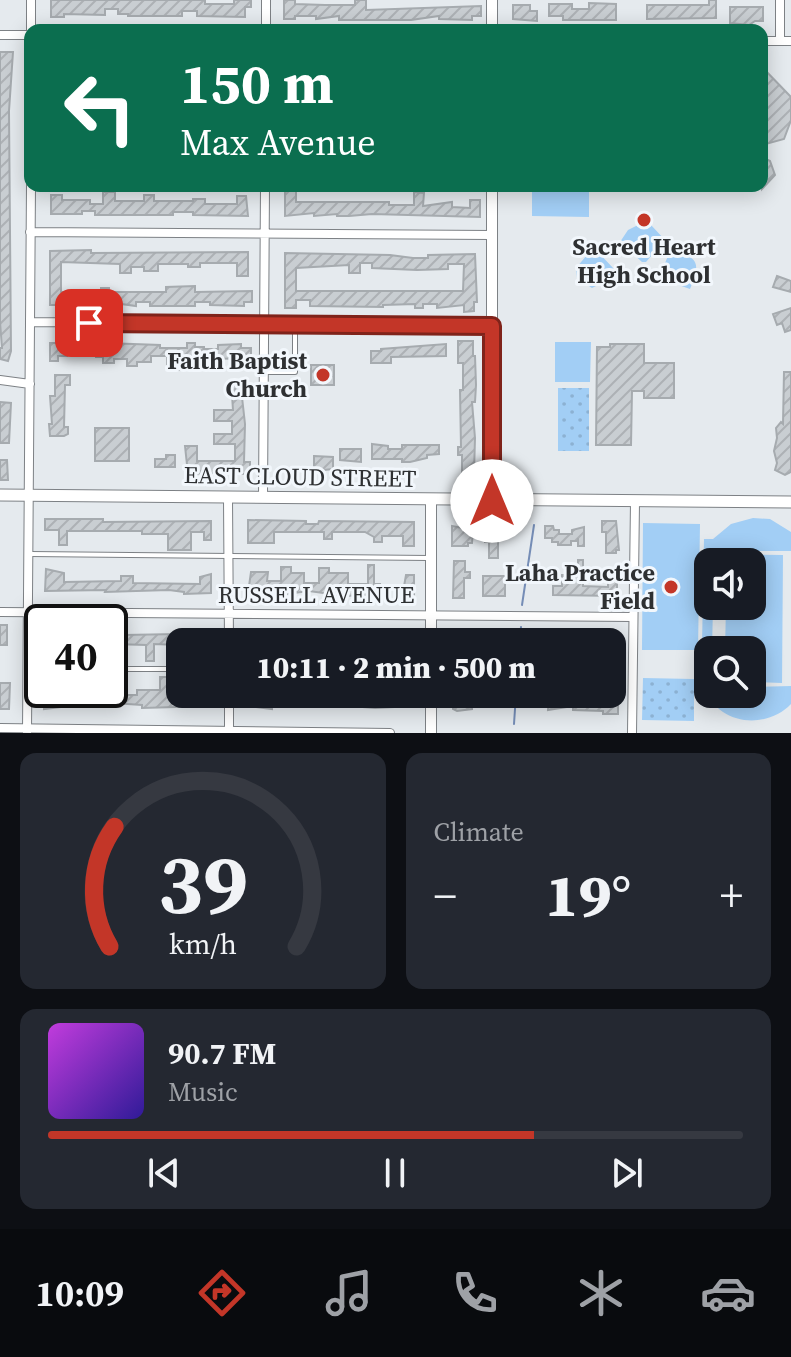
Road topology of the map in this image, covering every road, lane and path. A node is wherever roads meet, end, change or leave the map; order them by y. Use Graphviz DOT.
graph roads {
  1 [pos="31,0"];
  2 [pos="266,0"];
  3 [pos="492,0"];
  4 [pos="780,0"];
  5 [pos="30,24"];
  6 [pos="266,24"];
  7 [pos="492,24"];
  8 [pos="24,33"];
  9 [pos="0,35"];
  10 [pos="768,41"];
  11 [pos="780,41"];
  12 [pos="791,41"];
  13 [pos="31,192"];
  14 [pos="265,192"];
  15 [pos="492,192"];
  16 [pos="30,232"];
  17 [pos="265,233"];
  18 [pos="492,235"];
  19 [pos="30,322"];
  20 [pos="265,325"];
  21 [pos="295,325"];
  22 [pos="492,326"];
  23 [pos="265,372"];
  24 [pos="0,380"];
  25 [pos="30,384"];
  26 [pos="0,495"];
  27 [pos="28,495"];
  28 [pos="228,498"];
  29 [pos="263,498"];
  30 [pos="431,501"];
  31 [pos="492,501"];
  32 [pos="635,502"];
  33 [pos="791,502"];
  34 [pos="27,554"];
  35 [pos="229,555"];
  36 [pos="431,558"];
  37 [pos="27,604"];
  38 [pos="0,612"];
  39 [pos="24,613"];
  40 [pos="128,614"];
  41 [pos="229,614"];
  42 [pos="431,615"];
  43 [pos="633,617"];
  44 [pos="229,628"];
  45 [pos="431,628"];
  46 [pos="128,669"];
  47 [pos="166,669"];
  48 [pos="27,708"];
  49 [pos="229,708"];
  50 [pos="431,708"];
  51 [pos="0,728"];
  52 [pos="27,731"];
  53 [pos="229,732"];
  54 [pos="390,733"];
  55 [pos="431,733"];
  56 [pos="632,733"];
  1 -- 5 [label="street"];
  2 -- 6 [label="street"];
  3 -- 7 [label="street"];
  4 -- 11 [label="street"];
  8 -- 9 [label="street"];
  10 -- 11 [label="street"];
  11 -- 12 [label="street"];
  13 -- 16 [label="street"];
  14 -- 17 [label="street"];
  15 -- 18 [label="street"];
  16 -- 17 [label="street"];
  16 -- 19 [label="street"];
  17 -- 18 [label="street"];
  17 -- 20 [label="street"];
  18 -- 22 [label="street"];
  19 -- 20 [label="street"];
  19 -- 25 [label="street"];
  20 -- 21 [label="street"];
  20 -- 23 [label="street"];
  21 -- 22 [label="street"];
  21 -- 23 [label="lane"];
  22 -- 31 [label="street"];
  23 -- 29 [label="street"];
  24 -- 25 [label="street"];
  25 -- 27 [label="street"];
  26 -- 27 [label="main road, EAST CLOUD STREET"];
  27 -- 28 [label="main road, EAST CLOUD STREET"];
  27 -- 34 [label="street"];
  28 -- 29 [label="main road, EAST CLOUD STREET"];
  28 -- 35 [label="street"];
  29 -- 30 [label="main road, EAST CLOUD STREET"];
  30 -- 31 [label="main road, EAST CLOUD STREET"];
  30 -- 36 [label="street"];
  31 -- 32 [label="main road, EAST CLOUD STREET"];
  32 -- 33 [label="main road, EAST CLOUD STREET"];
  32 -- 43 [label="street"];
  34 -- 35 [label="lane"];
  34 -- 37 [label="street"];
  35 -- 36 [label="lane"];
  35 -- 41 [label="street"];
  36 -- 42 [label="street"];
  38 -- 39 [label="street, RUSSELL AVENUE"];
  40 -- 41 [label="street, RUSSELL AVENUE"];
  41 -- 42 [label="street, RUSSELL AVENUE"];
  41 -- 44 [label="street"];
  42 -- 43 [label="street, RUSSELL AVENUE"];
  42 -- 45 [label="street"];
  43 -- 56 [label="street"];
  46 -- 47 [label="lane"];
  48 -- 52 [label="street"];
  49 -- 53 [label="street"];
  50 -- 55 [label="street"];
  51 -- 52 [label="street"];
  52 -- 53 [label="street"];
  53 -- 54 [label="street"];
}
